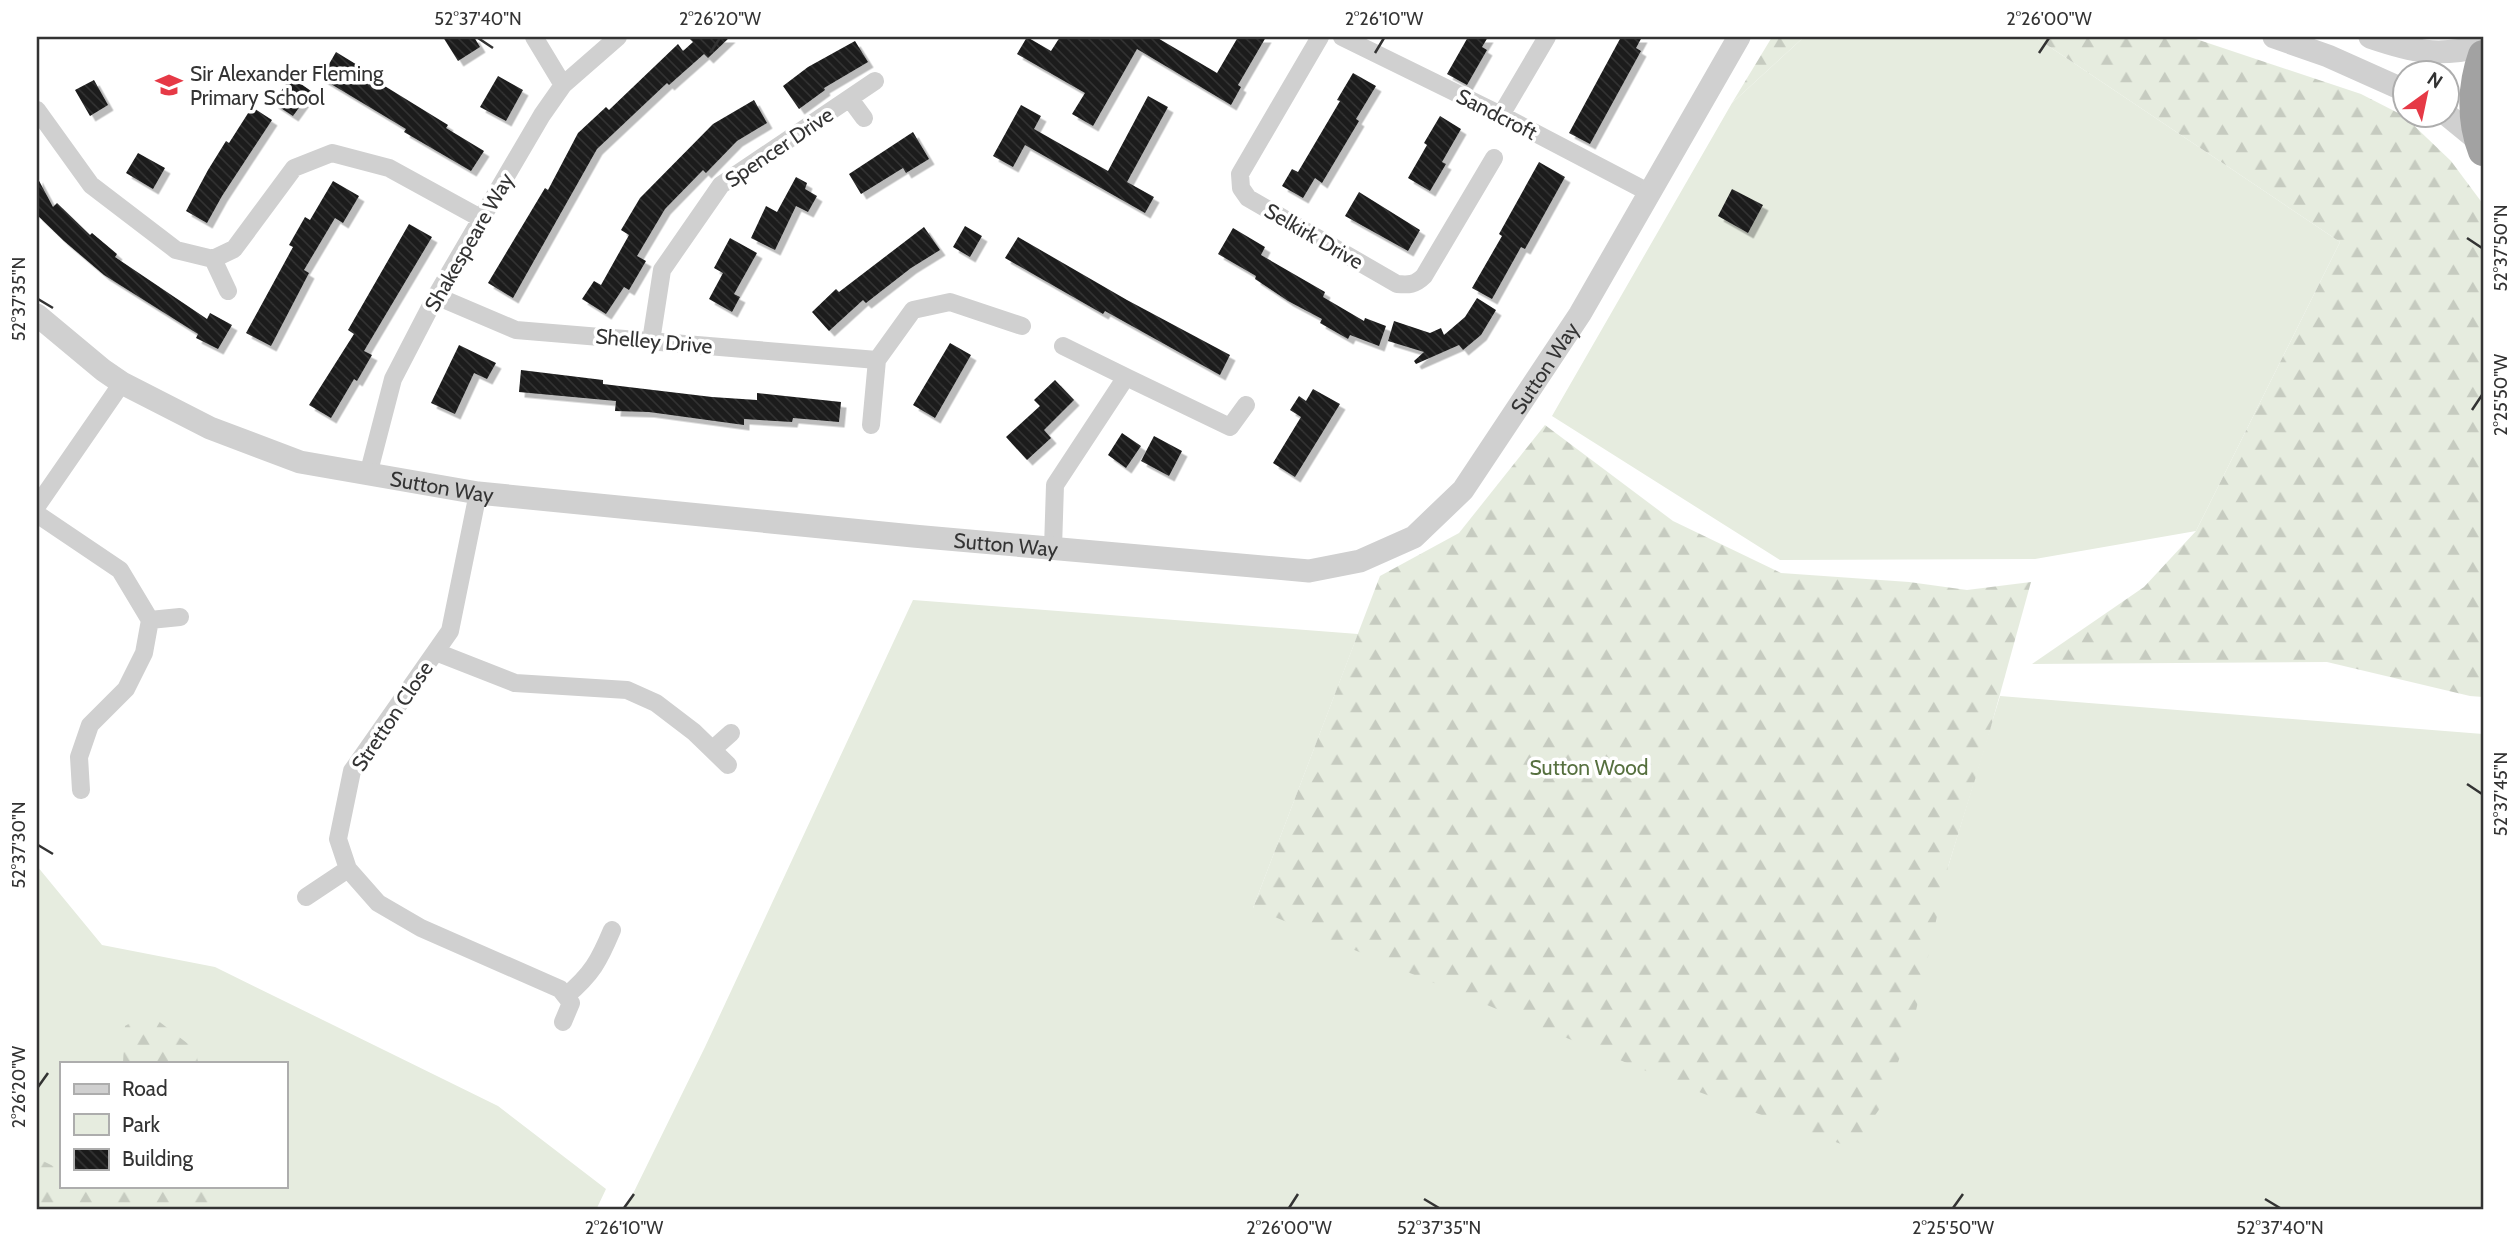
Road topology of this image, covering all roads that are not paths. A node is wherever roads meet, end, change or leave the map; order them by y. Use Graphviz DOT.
graph roads {
  1 [pos="534,37"];
  2 [pos="618,37"];
  3 [pos="1320,37"];
  4 [pos="1342,37"];
  5 [pos="1547,37"];
  6 [pos="1739,37"];
  7 [pos="2274,37"];
  8 [pos="2370,37"];
  9 [pos="2483,46"];
  10 [pos="2483,55"];
  11 [pos="875,80"];
  12 [pos="2390,84"];
  13 [pos="563,85"];
  14 [pos="850,99"];
  15 [pos="37,110"];
  16 [pos="1501,115"];
  17 [pos="864,118"];
  18 [pos="2460,127"];
  19 [pos="2481,146"];
  20 [pos="1494,158"];
  21 [pos="1650,193"];
  22 [pos="482,219"];
  23 [pos="213,259"];
  24 [pos="228,291"];
  25 [pos="436,296"];
  26 [pos="37,315"];
  27 [pos="1021,326"];
  28 [pos="651,341"];
  29 [pos="1063,346"];
  30 [pos="877,360"];
  31 [pos="1126,377"];
  32 [pos="122,383"];
  33 [pos="1246,405"];
  34 [pos="871,425"];
  35 [pos="368,475"];
  36 [pos="478,493"];
  37 [pos="37,506"];
  38 [pos="37,514"];
  39 [pos="1053,548"];
  40 [pos="180,617"];
  41 [pos="150,620"];
  42 [pos="436,652"];
  43 [pos="731,733"];
  44 [pos="713,749"];
  45 [pos="728,765"];
  46 [pos="81,790"];
  47 [pos="348,869"];
  48 [pos="306,897"];
  49 [pos="612,930"];
  50 [pos="566,996"];
  51 [pos="563,1022"];
  1 -- 13 [label="street"];
  2 -- 13 [label="street, Shakespeare Way"];
  3 -- 20 [label="street, Selkirk Drive"];
  4 -- 16 [label="street, Sandcroft"];
  5 -- 16 [label="street"];
  6 -- 21 [label="street, Sutton Way"];
  7 -- 12 [label="street"];
  8 -- 9 [label="street"];
  10 -- 19 [label="highway"];
  11 -- 14 [label="street, Spencer Drive"];
  13 -- 22 [label="street, Shakespeare Way"];
  14 -- 17 [label="street"];
  14 -- 28 [label="street, Spencer Drive"];
  15 -- 23 [label="street"];
  16 -- 21 [label="street, Sandcroft"];
  18 -- 19 [label="street"];
  21 -- 39 [label="street, Sutton Way"];
  22 -- 23 [label="street"];
  22 -- 25 [label="street, Shakespeare Way"];
  23 -- 24 [label="street"];
  25 -- 28 [label="street, Shelley Drive"];
  25 -- 35 [label="street, Shakespeare Way"];
  26 -- 32 [label="street, Sutton Way"];
  27 -- 30 [label="street"];
  28 -- 30 [label="street, Shelley Drive"];
  29 -- 31 [label="street"];
  30 -- 34 [label="street"];
  31 -- 33 [label="street"];
  31 -- 39 [label="street"];
  32 -- 35 [label="street, Sutton Way"];
  32 -- 37 [label="street"];
  35 -- 36 [label="street, Sutton Way"];
  36 -- 39 [label="street, Sutton Way"];
  36 -- 42 [label="street, Stretton Close"];
  38 -- 41 [label="street"];
  40 -- 41 [label="street"];
  41 -- 46 [label="street"];
  42 -- 44 [label="street"];
  42 -- 47 [label="street, Stretton Close"];
  43 -- 44 [label="street"];
  44 -- 45 [label="street"];
  47 -- 48 [label="street"];
  47 -- 50 [label="street, Stretton Close"];
  49 -- 50 [label="street"];
  50 -- 51 [label="street"];
}
